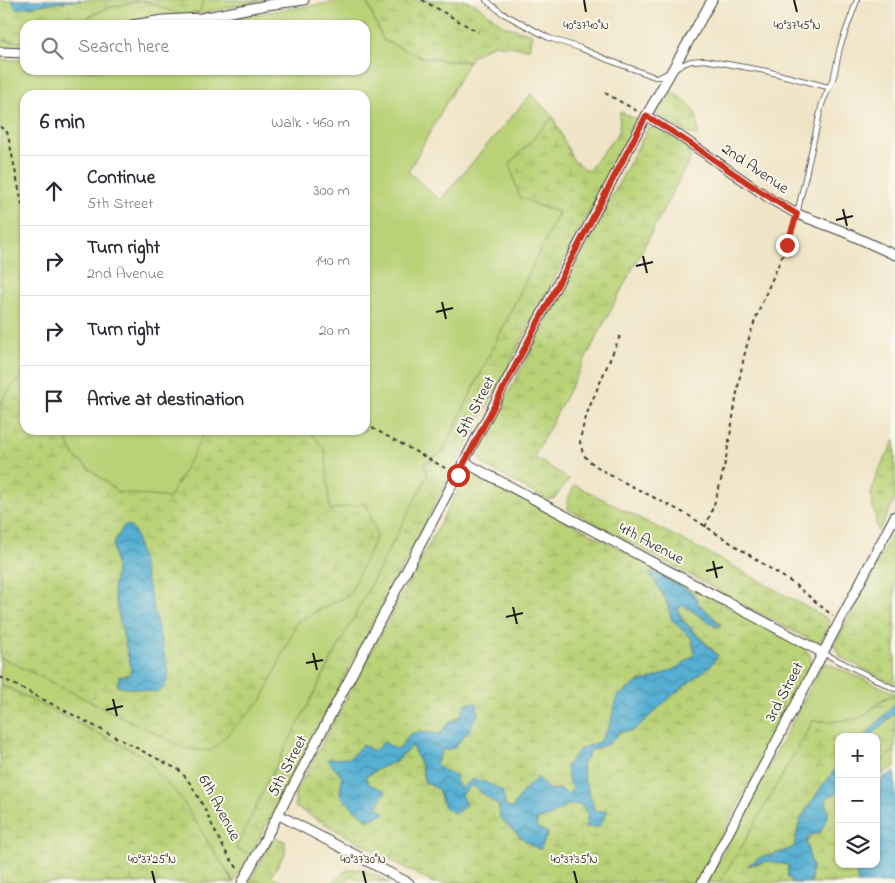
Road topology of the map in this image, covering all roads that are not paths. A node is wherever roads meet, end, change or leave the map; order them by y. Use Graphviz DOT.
graph roads {
  1 [pos="304,0"];
  2 [pos="486,0"];
  3 [pos="712,0"];
  4 [pos="856,0"];
  5 [pos="163,20"];
  6 [pos="0,52"];
  7 [pos="20,53"];
  8 [pos="672,70"];
  9 [pos="828,87"];
  10 [pos="646,116"];
  11 [pos="797,214"];
  12 [pos="895,255"];
  13 [pos="464,462"];
  14 [pos="895,516"];
  15 [pos="823,653"];
  16 [pos="895,689"];
  17 [pos="279,814"];
  18 [pos="244,880"];
  19 [pos="409,883"];
  20 [pos="702,883"];
  1 -- 5 [label="street"];
  2 -- 8 [label="lane"];
  3 -- 8 [label="street, 5th Street"];
  4 -- 9 [label="lane"];
  6 -- 7 [label="street"];
  8 -- 9 [label="lane"];
  8 -- 10 [label="street, 5th Street"];
  9 -- 11 [label="lane"];
  10 -- 11 [label="street, 2nd Avenue"];
  10 -- 13 [label="street, 5th Street"];
  11 -- 12 [label="street, 2nd Avenue"];
  13 -- 15 [label="street, 4th Avenue"];
  13 -- 17 [label="street, 5th Street"];
  14 -- 15 [label="street, 3rd Street"];
  15 -- 16 [label="lane"];
  15 -- 20 [label="street, 3rd Street"];
  17 -- 18 [label="street, 5th Street"];
  17 -- 19 [label="street"];
}
